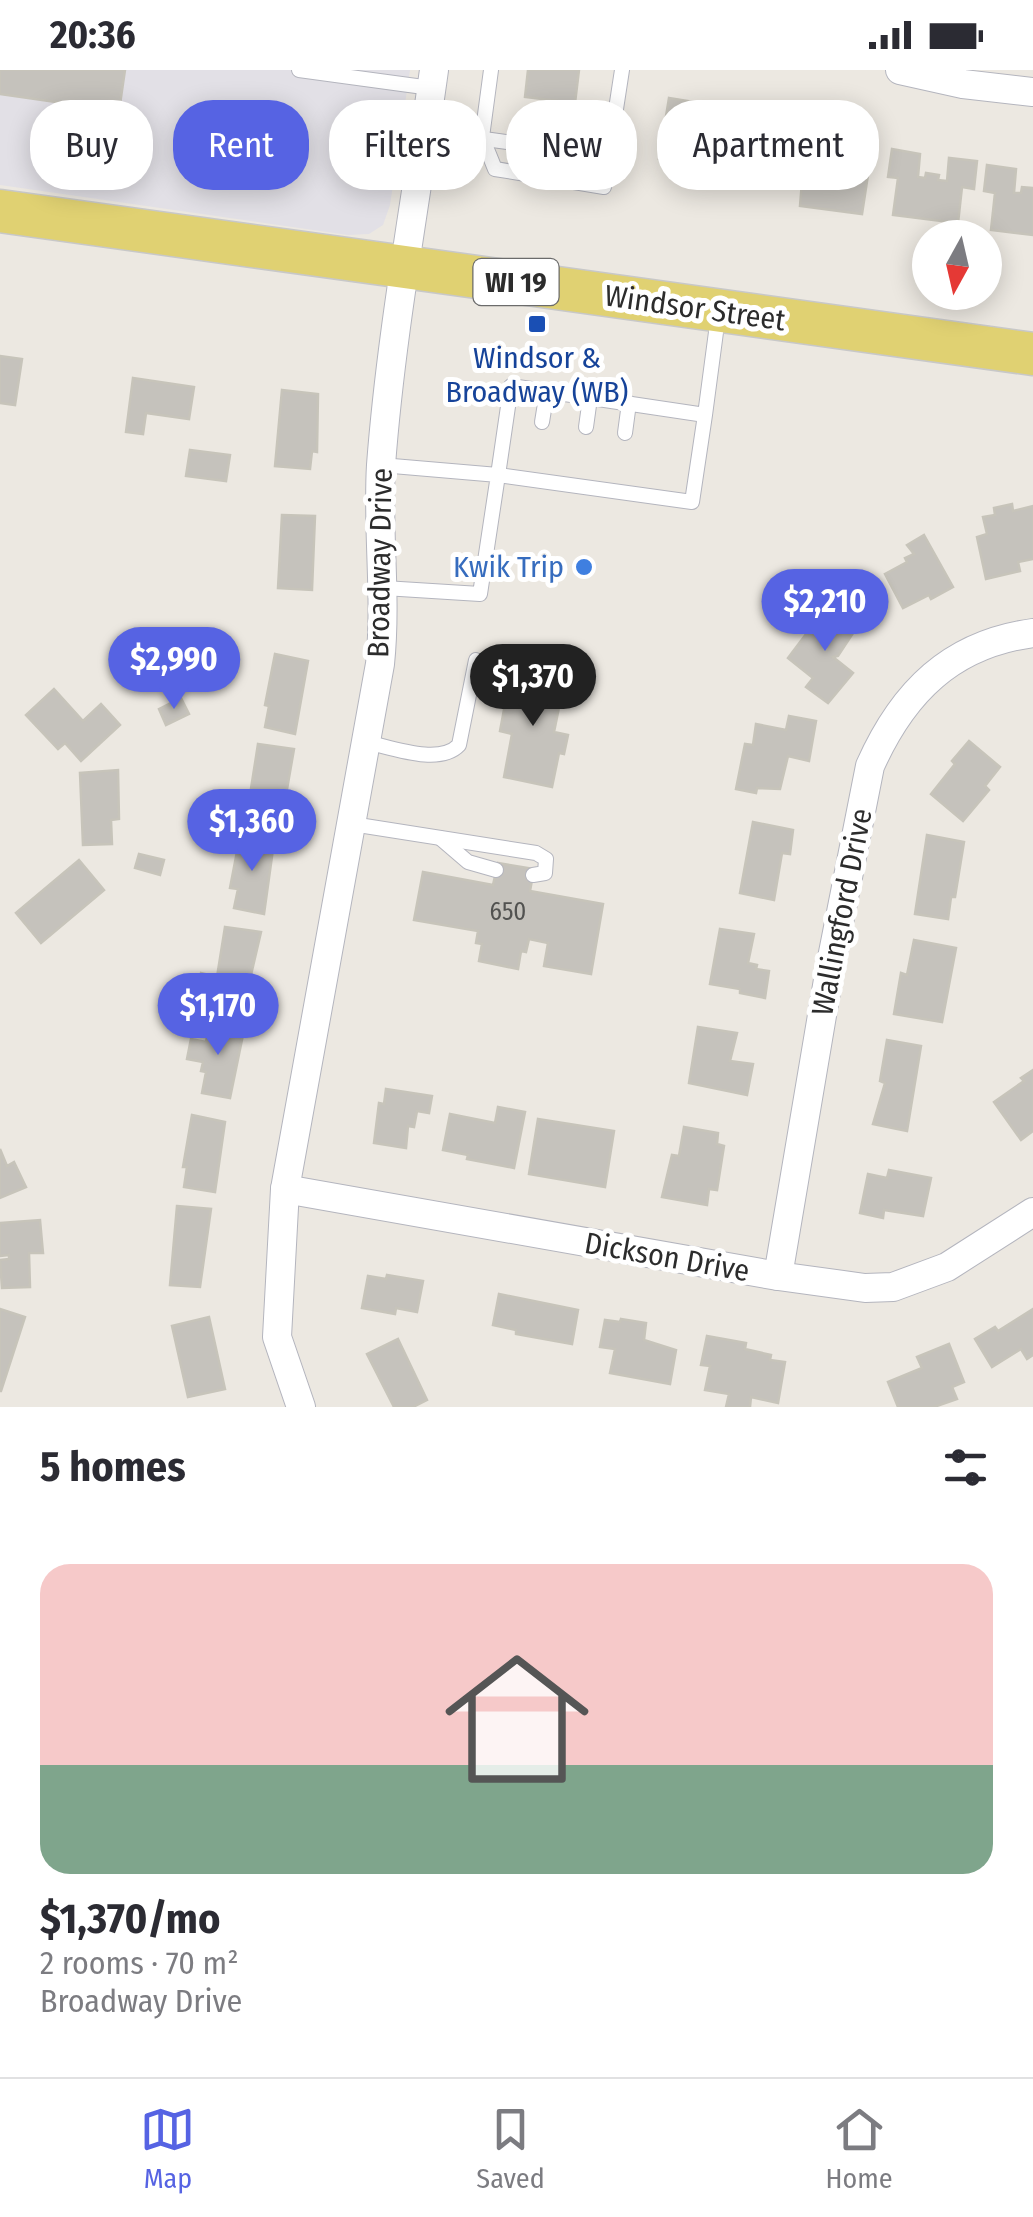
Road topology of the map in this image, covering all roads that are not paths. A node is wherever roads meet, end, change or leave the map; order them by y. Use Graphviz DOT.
graph roads {
  1 [pos="299,70"];
  2 [pos="491,70"];
  3 [pos="622,70"];
  4 [pos="900,70"];
  5 [pos="432,79"];
  6 [pos="1033,92"];
  7 [pos="617,100"];
  8 [pos="486,107"];
  9 [pos="486,148"];
  10 [pos="506,173"];
  11 [pos="418,190"];
  12 [pos="0,211"];
  13 [pos="406,267"];
  14 [pos="719,312"];
  15 [pos="1033,354"];
  16 [pos="548,391"];
  17 [pos="590,398"];
  18 [pos="629,404"];
  19 [pos="705,415"];
  20 [pos="542,422"];
  21 [pos="586,427"];
  22 [pos="624,434"];
  23 [pos="536,463"];
  24 [pos="382,465"];
  25 [pos="580,470"];
  26 [pos="498,475"];
  27 [pos="618,475"];
  28 [pos="533,480"];
  29 [pos="578,486"];
  30 [pos="616,491"];
  31 [pos="384,588"];
  32 [pos="1033,633"];
  33 [pos="476,660"];
  34 [pos="366,742"];
  35 [pos="352,824"];
  36 [pos="440,837"];
  37 [pos="496,870"];
  38 [pos="533,876"];
  39 [pos="285,1189"];
  40 [pos="1033,1212"];
  41 [pos="778,1276"];
  42 [pos="301,1407"];
  1 -- 5 [label="lane"];
  2 -- 8 [label="lane"];
  3 -- 7 [label="lane"];
  4 -- 6 [label="street"];
  9 -- 10 [label="lane"];
  11 -- 13 [label="street, Broadway Drive"];
  12 -- 13 [label="main road, Windsor Street / WI 19"];
  13 -- 14 [label="main road, Windsor Street / WI 19"];
  13 -- 24 [label="street, Broadway Drive"];
  14 -- 15 [label="main road, Windsor Street / WI 19"];
  14 -- 19 [label="lane"];
  16 -- 17 [label="lane"];
  16 -- 20 [label="lane"];
  16 -- 26 [label="lane"];
  17 -- 18 [label="lane"];
  17 -- 21 [label="lane"];
  18 -- 19 [label="lane"];
  18 -- 22 [label="lane"];
  19 -- 30 [label="lane"];
  23 -- 28 [label="lane"];
  24 -- 26 [label="lane"];
  24 -- 31 [label="street, Broadway Drive"];
  25 -- 29 [label="lane"];
  26 -- 28 [label="lane"];
  26 -- 31 [label="lane"];
  27 -- 30 [label="lane"];
  28 -- 29 [label="lane"];
  29 -- 30 [label="lane"];
  31 -- 34 [label="street, Broadway Drive"];
  32 -- 41 [label="street, Wallingford Drive"];
  33 -- 34 [label="lane"];
  34 -- 35 [label="street, Broadway Drive"];
  35 -- 36 [label="lane"];
  35 -- 39 [label="street, Broadway Drive"];
  36 -- 37 [label="lane"];
  36 -- 38 [label="lane"];
  39 -- 41 [label="street, Dickson Drive"];
  39 -- 42 [label="street, Broadway Drive"];
  40 -- 41 [label="street, Dickson Drive"];
}
